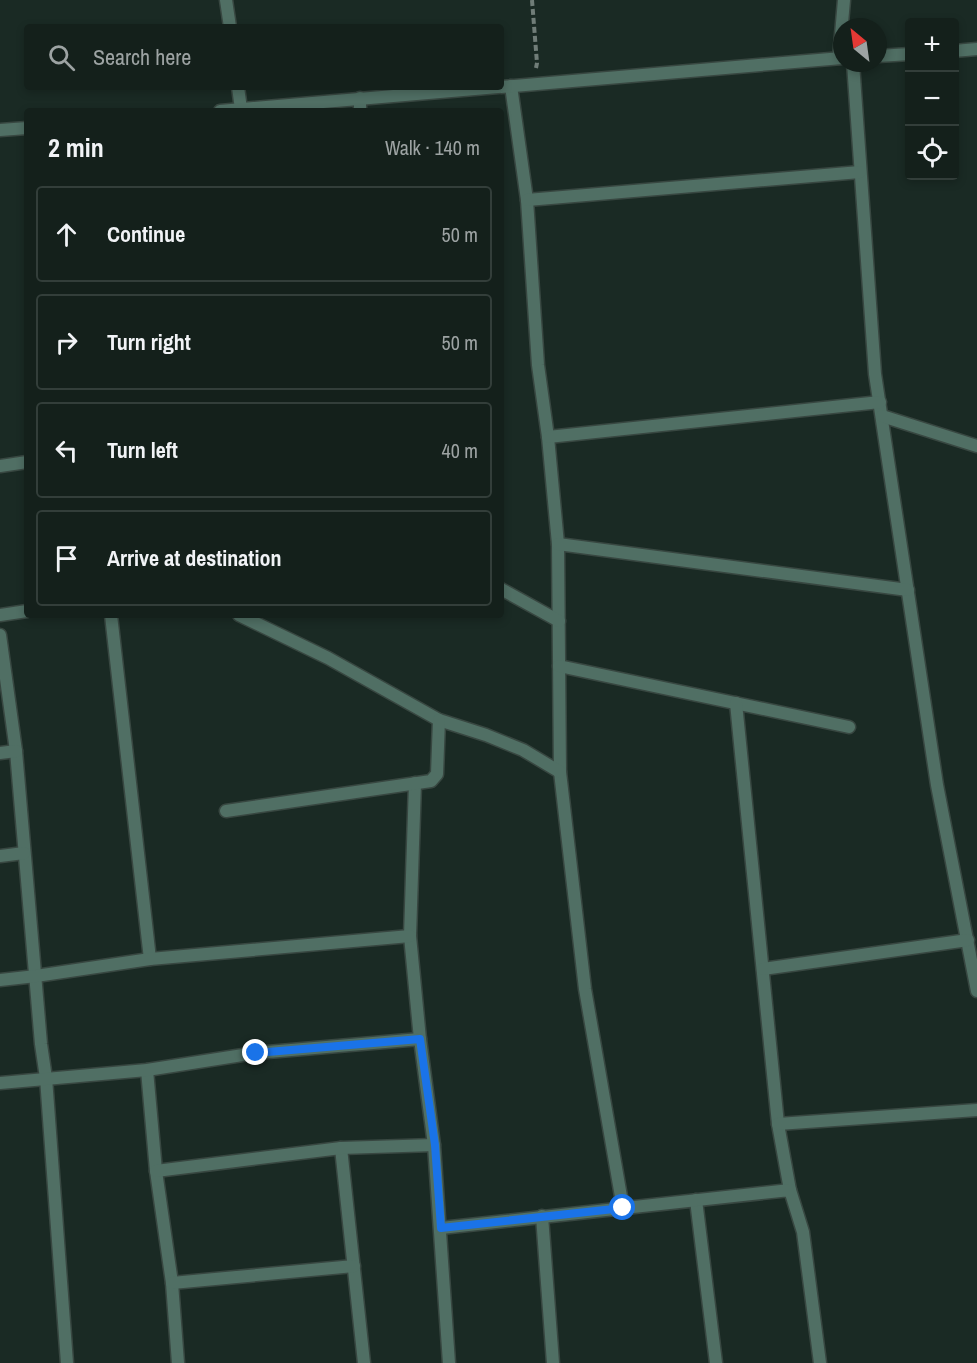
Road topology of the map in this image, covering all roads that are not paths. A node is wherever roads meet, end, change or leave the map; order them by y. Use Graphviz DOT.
graph roads {
  1 [pos="226,0"];
  2 [pos="844,0"];
  3 [pos="843,18"];
  4 [pos="230,24"];
  5 [pos="977,49"];
  6 [pos="959,51"];
  7 [pos="905,54"];
  8 [pos="887,55"];
  9 [pos="833,59"];
  10 [pos="854,72"];
  11 [pos="504,87"];
  12 [pos="238,90"];
  13 [pos="464,90"];
  14 [pos="504,90"];
  15 [pos="360,98"];
  16 [pos="241,108"];
  17 [pos="252,108"];
  18 [pos="360,108"];
  19 [pos="24,128"];
  20 [pos="0,130"];
  21 [pos="860,172"];
  22 [pos="527,200"];
  23 [pos="880,402"];
  24 [pos="882,416"];
  25 [pos="548,437"];
  26 [pos="977,446"];
  27 [pos="24,462"];
  28 [pos="0,466"];
  29 [pos="558,544"];
  30 [pos="908,590"];
  31 [pos="504,591"];
  32 [pos="24,611"];
  33 [pos="0,615"];
  34 [pos="111,618"];
  35 [pos="245,618"];
  36 [pos="559,621"];
  37 [pos="0,634"];
  38 [pos="560,666"];
  39 [pos="736,703"];
  40 [pos="439,720"];
  41 [pos="849,727"];
  42 [pos="16,751"];
  43 [pos="0,753"];
  44 [pos="560,772"];
  45 [pos="415,783"];
  46 [pos="226,811"];
  47 [pos="24,853"];
  48 [pos="0,856"];
  49 [pos="410,936"];
  50 [pos="969,940"];
  51 [pos="150,958"];
  52 [pos="763,969"];
  53 [pos="36,976"];
  54 [pos="0,980"];
  55 [pos="977,991"];
  56 [pos="420,1039"];
  57 [pos="147,1070"];
  58 [pos="46,1078"];
  59 [pos="0,1083"];
  60 [pos="977,1110"];
  61 [pos="778,1124"];
  62 [pos="435,1145"];
  63 [pos="340,1149"];
  64 [pos="156,1171"];
  65 [pos="790,1190"];
  66 [pos="696,1200"];
  67 [pos="623,1208"];
  68 [pos="542,1216"];
  69 [pos="441,1228"];
  70 [pos="354,1266"];
  71 [pos="172,1283"];
  72 [pos="66,1363"];
  73 [pos="178,1363"];
  74 [pos="355,1363"];
  75 [pos="364,1363"];
  76 [pos="450,1363"];
  77 [pos="553,1363"];
  78 [pos="716,1363"];
  79 [pos="820,1363"];
  1 -- 4 [label="street"];
  2 -- 3 [label="street"];
  5 -- 6 [label="street"];
  7 -- 8 [label="street"];
  9 -- 11 [label="street"];
  10 -- 21 [label="street"];
  12 -- 16 [label="street"];
  13 -- 15 [label="street"];
  14 -- 22 [label="street"];
  15 -- 17 [label="street"];
  15 -- 18 [label="street"];
  19 -- 20 [label="street"];
  21 -- 22 [label="street"];
  21 -- 23 [label="street"];
  22 -- 25 [label="street"];
  23 -- 24 [label="street"];
  23 -- 25 [label="street"];
  24 -- 26 [label="street"];
  24 -- 30 [label="street"];
  25 -- 29 [label="street"];
  27 -- 28 [label="street"];
  29 -- 30 [label="street"];
  29 -- 36 [label="street"];
  30 -- 50 [label="street"];
  31 -- 36 [label="street"];
  32 -- 33 [label="street"];
  34 -- 51 [label="street"];
  35 -- 40 [label="street"];
  36 -- 38 [label="street"];
  37 -- 42 [label="street"];
  38 -- 39 [label="street"];
  38 -- 44 [label="street"];
  39 -- 41 [label="street"];
  39 -- 52 [label="street"];
  40 -- 44 [label="street"];
  40 -- 45 [label="street"];
  42 -- 43 [label="street"];
  42 -- 47 [label="street"];
  44 -- 67 [label="street"];
  45 -- 46 [label="street"];
  45 -- 49 [label="street"];
  47 -- 48 [label="street"];
  47 -- 53 [label="street"];
  49 -- 51 [label="street"];
  49 -- 56 [label="street"];
  50 -- 52 [label="street"];
  50 -- 55 [label="street"];
  51 -- 53 [label="street"];
  52 -- 61 [label="street"];
  53 -- 54 [label="street"];
  53 -- 58 [label="street"];
  56 -- 57 [label="street"];
  56 -- 62 [label="street"];
  57 -- 58 [label="street"];
  57 -- 64 [label="street"];
  58 -- 59 [label="street"];
  58 -- 72 [label="street"];
  60 -- 61 [label="street"];
  61 -- 65 [label="street"];
  62 -- 63 [label="street"];
  62 -- 69 [label="street"];
  63 -- 64 [label="street"];
  63 -- 70 [label="street"];
  64 -- 71 [label="street"];
  65 -- 66 [label="street"];
  65 -- 79 [label="street"];
  66 -- 67 [label="street"];
  66 -- 78 [label="street"];
  67 -- 68 [label="street"];
  68 -- 69 [label="street"];
  68 -- 77 [label="street"];
  69 -- 76 [label="street"];
  70 -- 71 [label="street"];
  70 -- 75 [label="street"];
  71 -- 73 [label="street"];
  74 -- 75 [label="street"];
}
